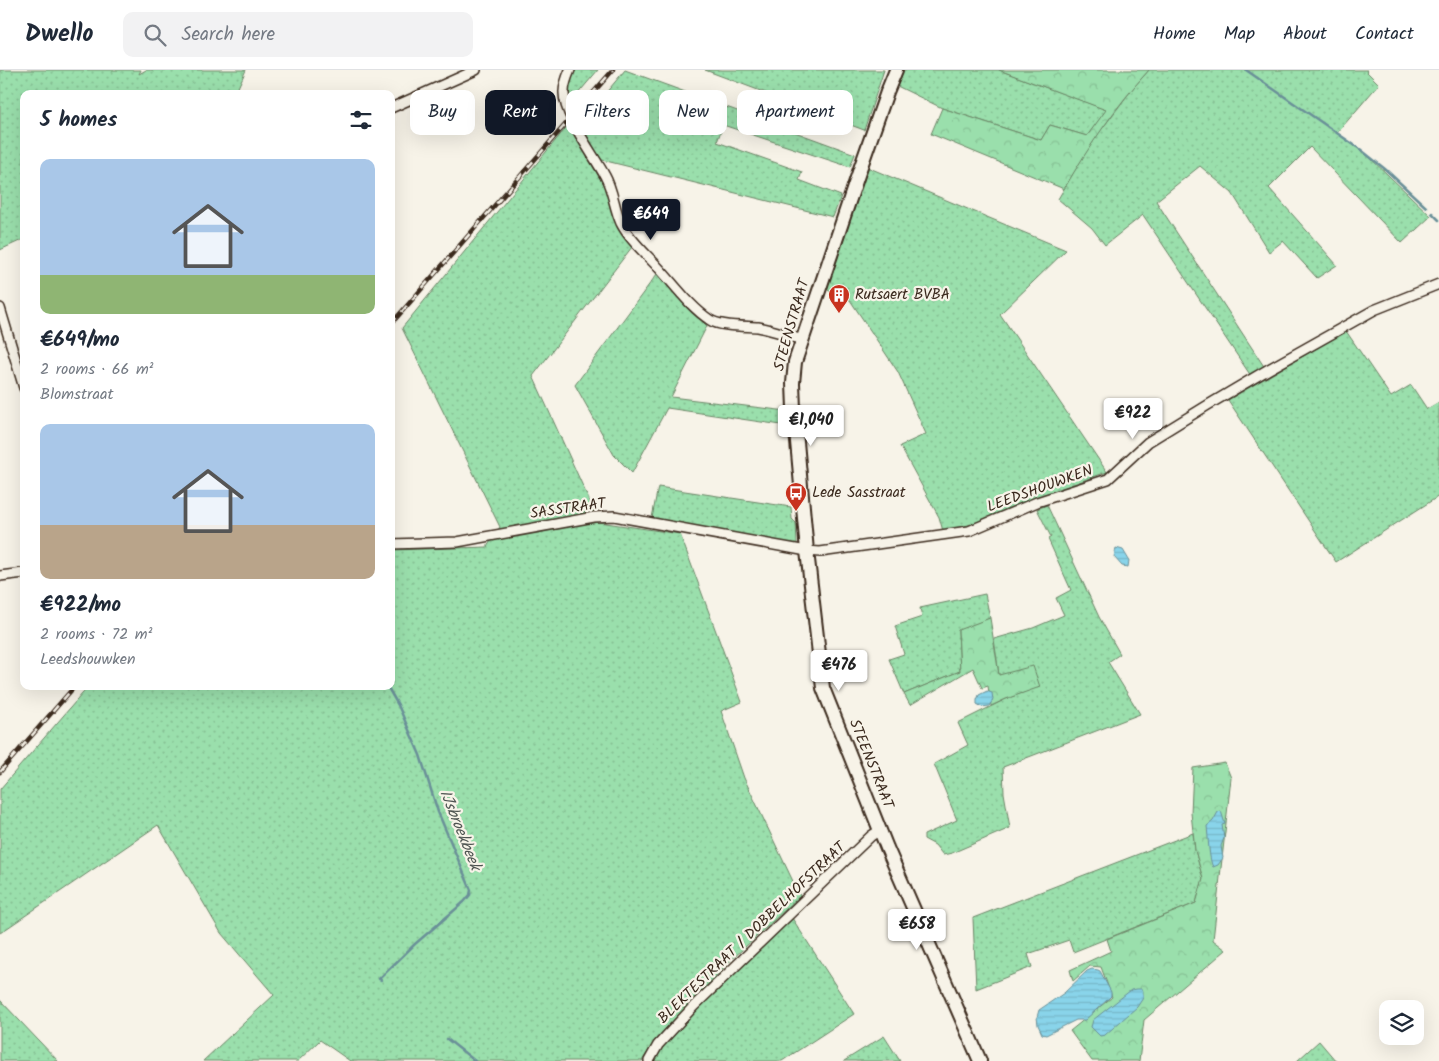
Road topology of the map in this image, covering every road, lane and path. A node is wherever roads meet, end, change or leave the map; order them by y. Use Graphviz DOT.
graph roads {
  1 [pos="476,70"];
  2 [pos="570,70"];
  3 [pos="896,70"];
  4 [pos="395,106"];
  5 [pos="1439,284"];
  6 [pos="0,308"];
  7 [pos="802,340"];
  8 [pos="20,357"];
  9 [pos="395,544"];
  10 [pos="807,551"];
  11 [pos="20,574"];
  12 [pos="0,576"];
  13 [pos="880,830"];
  14 [pos="649,1061"];
  15 [pos="980,1061"];
  1 -- 4 [label="street"];
  2 -- 7 [label="street"];
  3 -- 7 [label="street, STEENSTRAAT"];
  5 -- 10 [label="street, LEEDSHOUWKEN"];
  6 -- 8 [label="street"];
  7 -- 10 [label="street, STEENSTRAAT"];
  9 -- 10 [label="street, SASSTRAAT"];
  10 -- 13 [label="street, STEENSTRAAT"];
  11 -- 12 [label="street"];
  13 -- 14 [label="street, BLEKTESTRAAT / DOBBELHOFSTRAAT"];
  13 -- 15 [label="street, STEENSTRAAT"];
}
